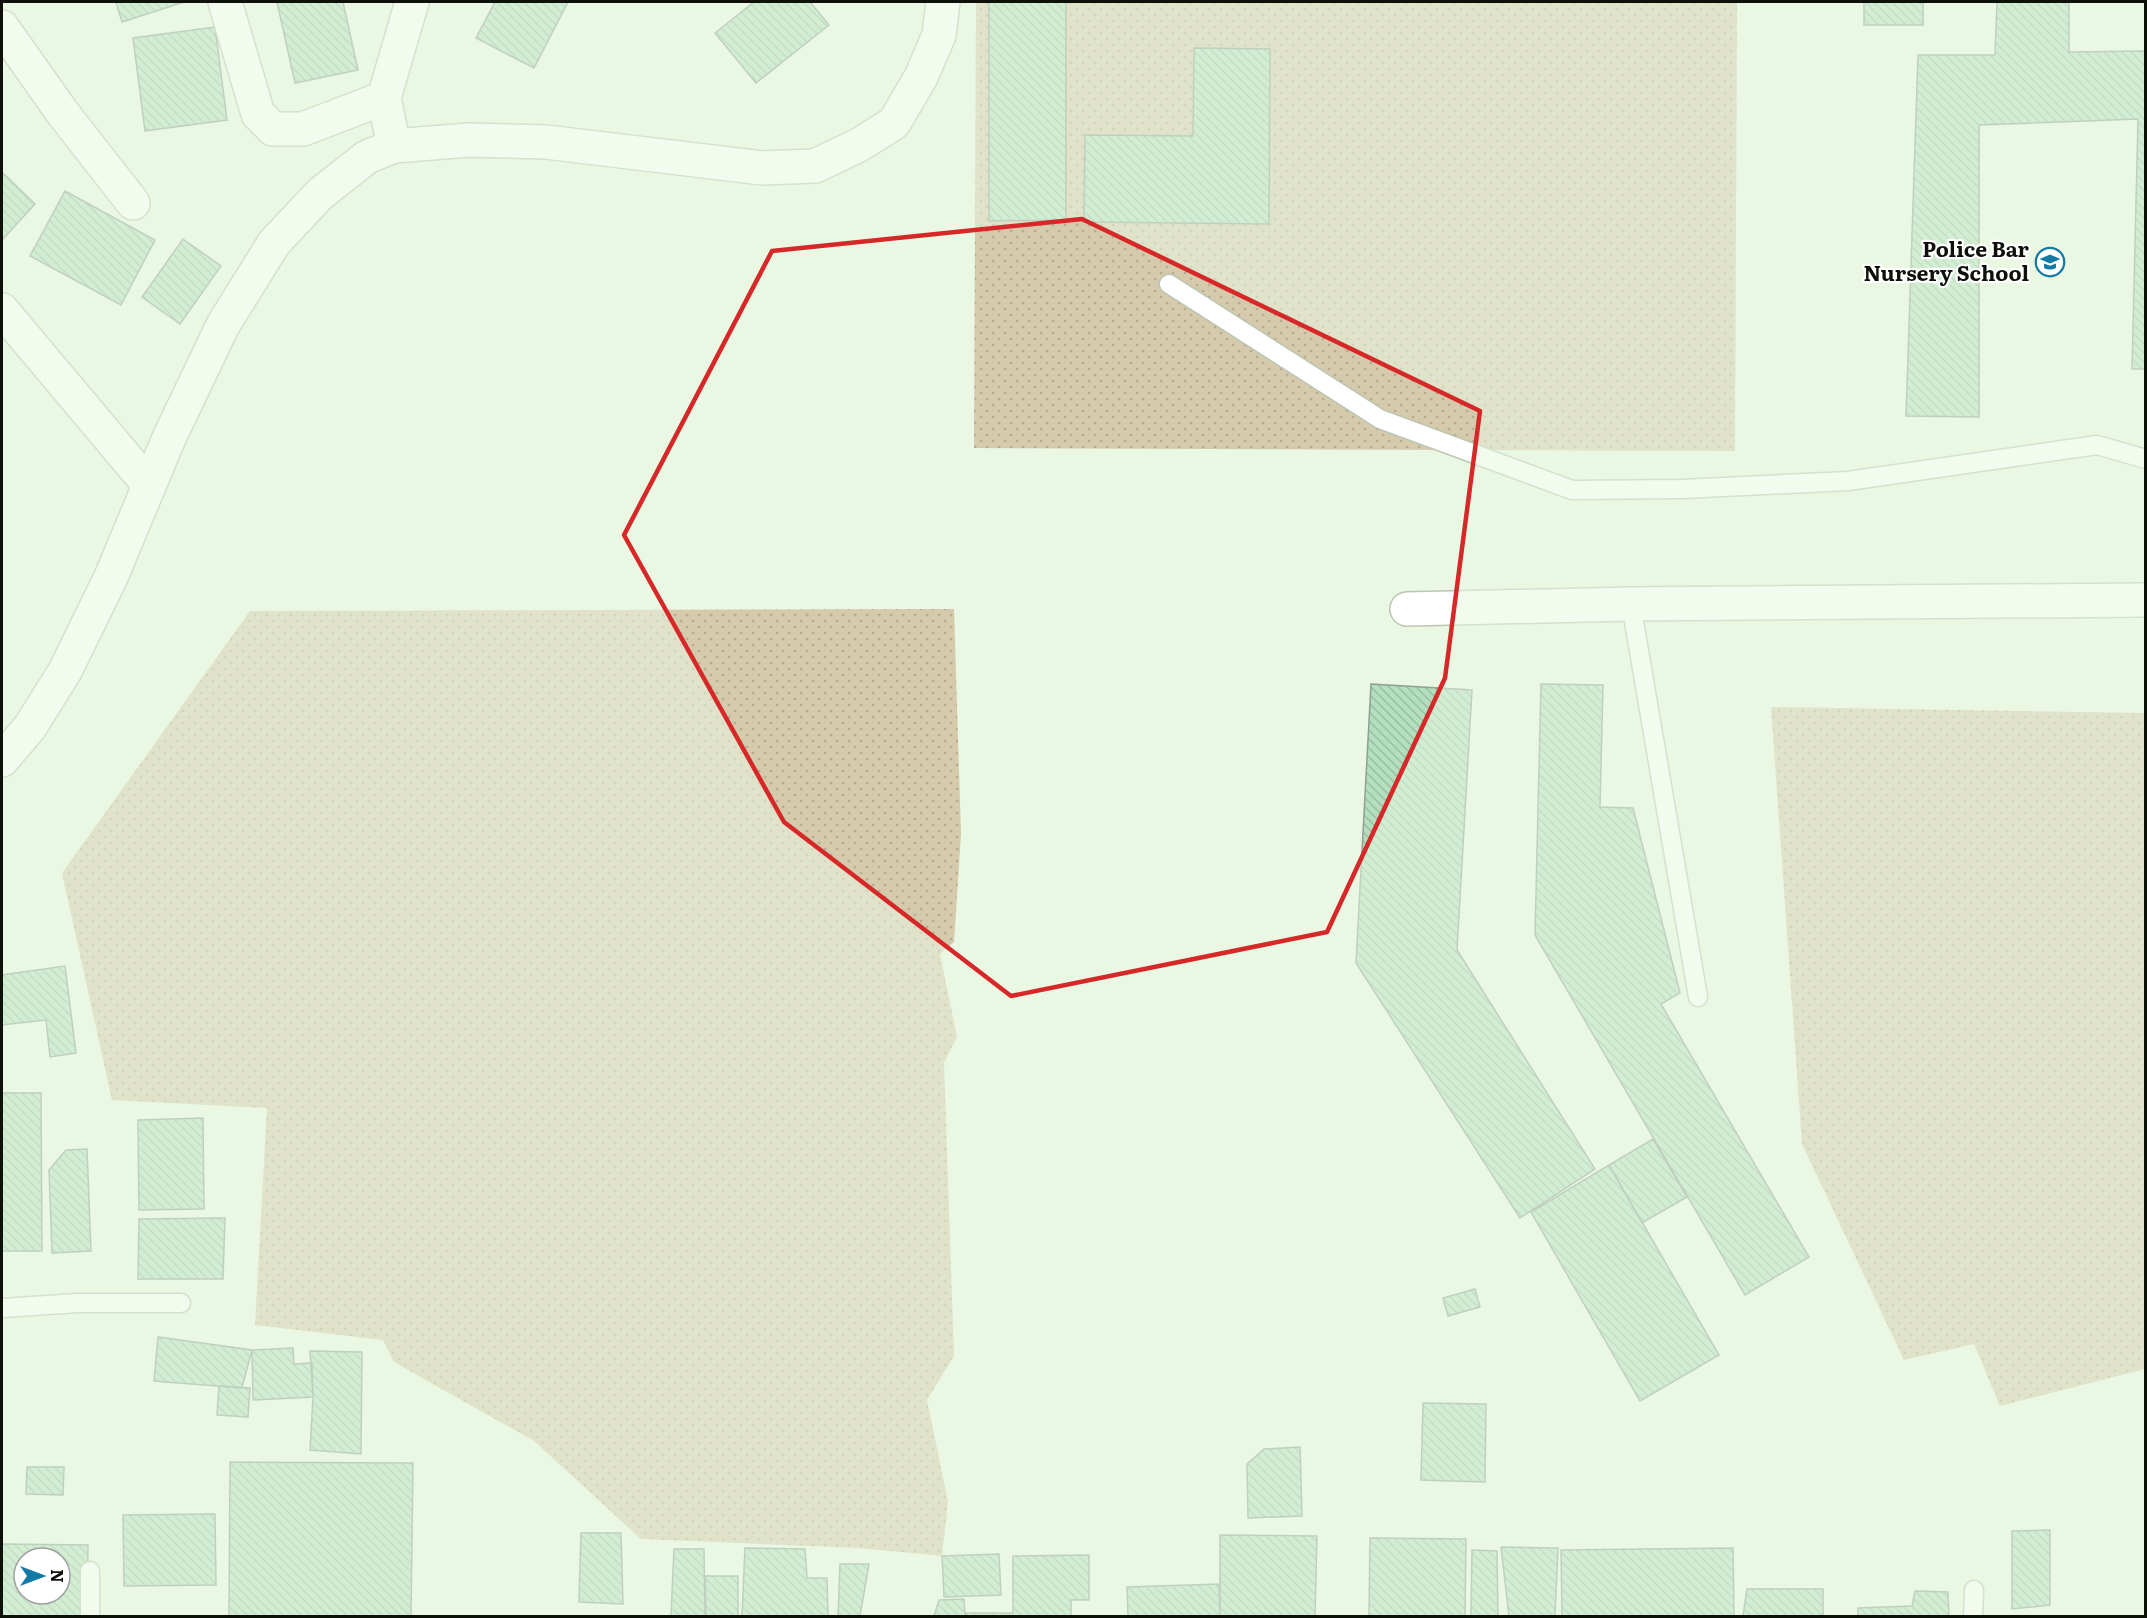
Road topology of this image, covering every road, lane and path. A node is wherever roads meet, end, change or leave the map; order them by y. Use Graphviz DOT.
graph roads {
  1 [pos="225,2"];
  2 [pos="412,2"];
  3 [pos="943,2"];
  4 [pos="2,27"];
  5 [pos="384,98"];
  6 [pos="394,146"];
  7 [pos="133,203"];
  8 [pos="1169,284"];
  9 [pos="2,310"];
  10 [pos="2145,459"];
  11 [pos="149,485"];
  12 [pos="2145,600"];
  13 [pos="1631,604"];
  14 [pos="1407,609"];
  15 [pos="2,760"];
  16 [pos="1698,997"];
  17 [pos="181,1303"];
  18 [pos="2,1308"];
  19 [pos="90,1571"];
  20 [pos="1974,1590"];
  21 [pos="90,1617"];
  22 [pos="1973,1617"];
  1 -- 5 [label="street"];
  2 -- 5 [label="street"];
  3 -- 6 [label="street"];
  4 -- 7 [label="street"];
  5 -- 6 [label="street"];
  6 -- 11 [label="street"];
  8 -- 10 [label="lane"];
  9 -- 11 [label="street"];
  11 -- 15 [label="street"];
  12 -- 13 [label="street"];
  13 -- 14 [label="street"];
  13 -- 16 [label="lane"];
  17 -- 18 [label="lane"];
  19 -- 21 [label="lane"];
  20 -- 22 [label="lane"];
}
